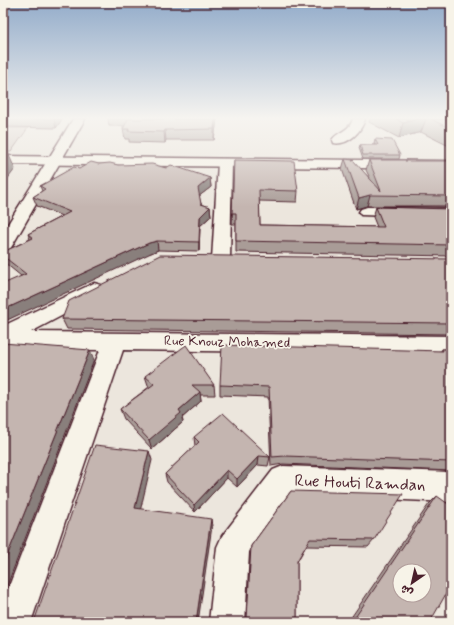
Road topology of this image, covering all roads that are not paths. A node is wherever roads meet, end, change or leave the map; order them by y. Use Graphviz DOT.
graph roads {
  1 [pos="61,148"];
  2 [pos="3,160"];
  3 [pos="53,161"];
  4 [pos="225,163"];
  5 [pos="451,166"];
  6 [pos="367,212"];
  7 [pos="451,213"];
  8 [pos="3,246"];
  9 [pos="221,259"];
  10 [pos="109,283"];
  11 [pos="3,336"];
  12 [pos="3,340"];
  13 [pos="115,340"];
  14 [pos="451,345"];
  15 [pos="451,487"];
  16 [pos="13,622"];
  17 [pos="227,622"];
  1 -- 3 [label="street"];
  2 -- 3 [label="main road"];
  3 -- 4 [label="main road"];
  3 -- 8 [label="street"];
  4 -- 5 [label="main road"];
  4 -- 9 [label="street"];
  6 -- 7 [label="street"];
  10 -- 11 [label="street"];
  12 -- 13 [label="street, Rue Knouz Mohamed"];
  13 -- 14 [label="street, Rue Knouz Mohamed"];
  13 -- 16 [label="street"];
  15 -- 17 [label="street, Rue Houti Ramdan"];
}
